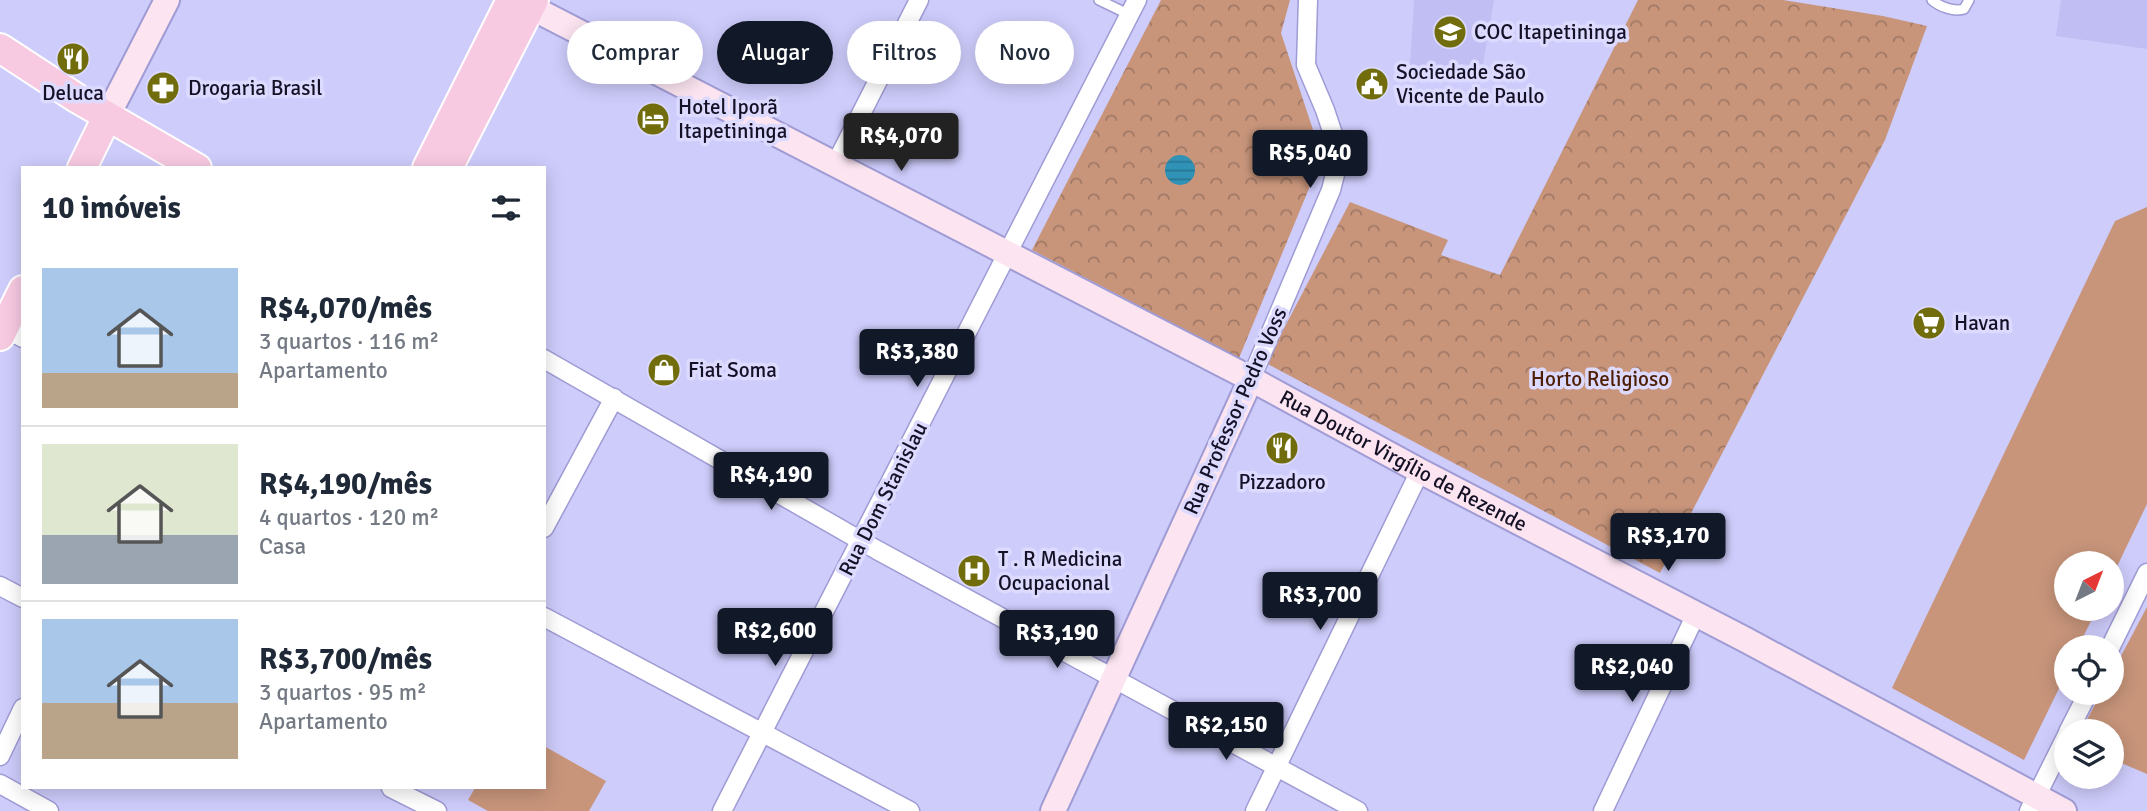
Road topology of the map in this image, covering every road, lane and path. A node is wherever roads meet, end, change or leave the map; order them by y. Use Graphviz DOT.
graph roads {
  1 [pos="167,0"];
  2 [pos="919,0"];
  3 [pos="1099,0"];
  4 [pos="1308,0"];
  5 [pos="1932,0"];
  6 [pos="1969,0"];
  7 [pos="523,2"];
  8 [pos="1133,8"];
  9 [pos="0,48"];
  10 [pos="0,63"];
  11 [pos="78,99"];
  12 [pos="471,103"];
  13 [pos="107,117"];
  14 [pos="835,165"];
  15 [pos="83,166"];
  16 [pos="193,166"];
  17 [pos="428,166"];
  18 [pos="449,166"];
  19 [pos="1007,254"];
  20 [pos="21,295"];
  21 [pos="7,332"];
  22 [pos="546,360"];
  23 [pos="1251,379"];
  24 [pos="614,398"];
  25 [pos="1420,471"];
  26 [pos="546,524"];
  27 [pos="862,542"];
  28 [pos="2147,573"];
  29 [pos="0,586"];
  30 [pos="21,597"];
  31 [pos="1696,614"];
  32 [pos="546,618"];
  33 [pos="2116,635"];
  34 [pos="1113,679"];
  35 [pos="21,712"];
  36 [pos="763,733"];
  37 [pos="0,756"];
  38 [pos="2054,761"];
  39 [pos="1276,767"];
  40 [pos="0,784"];
  41 [pos="393,789"];
  42 [pos="2032,804"];
  43 [pos="49,811"];
  44 [pos="437,811"];
  45 [pos="722,811"];
  46 [pos="910,811"];
  47 [pos="1053,811"];
  48 [pos="1255,811"];
  49 [pos="1358,811"];
  50 [pos="1603,811"];
  51 [pos="2064,811"];
  1 -- 13 [label="main road"];
  2 -- 14 [label="street"];
  3 -- 8 [label="lane"];
  4 -- 23 [label="street, Rua Professor Pedro Voss"];
  5 -- 6 [label="lane"];
  7 -- 12 [label="main road"];
  7 -- 14 [label="main road, Rua Doutor Virgílio de Rezende"];
  8 -- 19 [label="street, Rua Dom Stanislau"];
  9 -- 11 [label="main road"];
  10 -- 11 [label="main road"];
  11 -- 13 [label="main road"];
  12 -- 17 [label="main road"];
  12 -- 18 [label="main road"];
  13 -- 15 [label="main road"];
  13 -- 16 [label="main road"];
  14 -- 19 [label="main road, Rua Doutor Virgílio de Rezende"];
  19 -- 23 [label="main road, Rua Doutor Virgílio de Rezende"];
  19 -- 27 [label="street, Rua Dom Stanislau"];
  20 -- 21 [label="main road"];
  22 -- 24 [label="street"];
  23 -- 25 [label="main road, Rua Doutor Virgílio de Rezende"];
  23 -- 34 [label="main road, Rua Professor Pedro Voss"];
  24 -- 26 [label="street"];
  24 -- 27 [label="street"];
  25 -- 31 [label="main road, Rua Doutor Virgílio de Rezende"];
  25 -- 39 [label="street"];
  27 -- 34 [label="street"];
  27 -- 36 [label="street, Rua Dom Stanislau"];
  28 -- 33 [label="street"];
  29 -- 30 [label="street"];
  31 -- 42 [label="main road, Rua Doutor Virgílio de Rezende"];
  31 -- 50 [label="street"];
  32 -- 36 [label="street"];
  34 -- 39 [label="street"];
  34 -- 47 [label="main road, Rua Professor Pedro Voss"];
  35 -- 37 [label="street"];
  36 -- 45 [label="street, Rua Dom Stanislau"];
  36 -- 46 [label="street"];
  38 -- 42 [label="street"];
  39 -- 48 [label="street"];
  39 -- 49 [label="street"];
  40 -- 43 [label="street"];
  41 -- 44 [label="street"];
  42 -- 51 [label="main road, Rua Doutor Virgílio de Rezende"];
}
